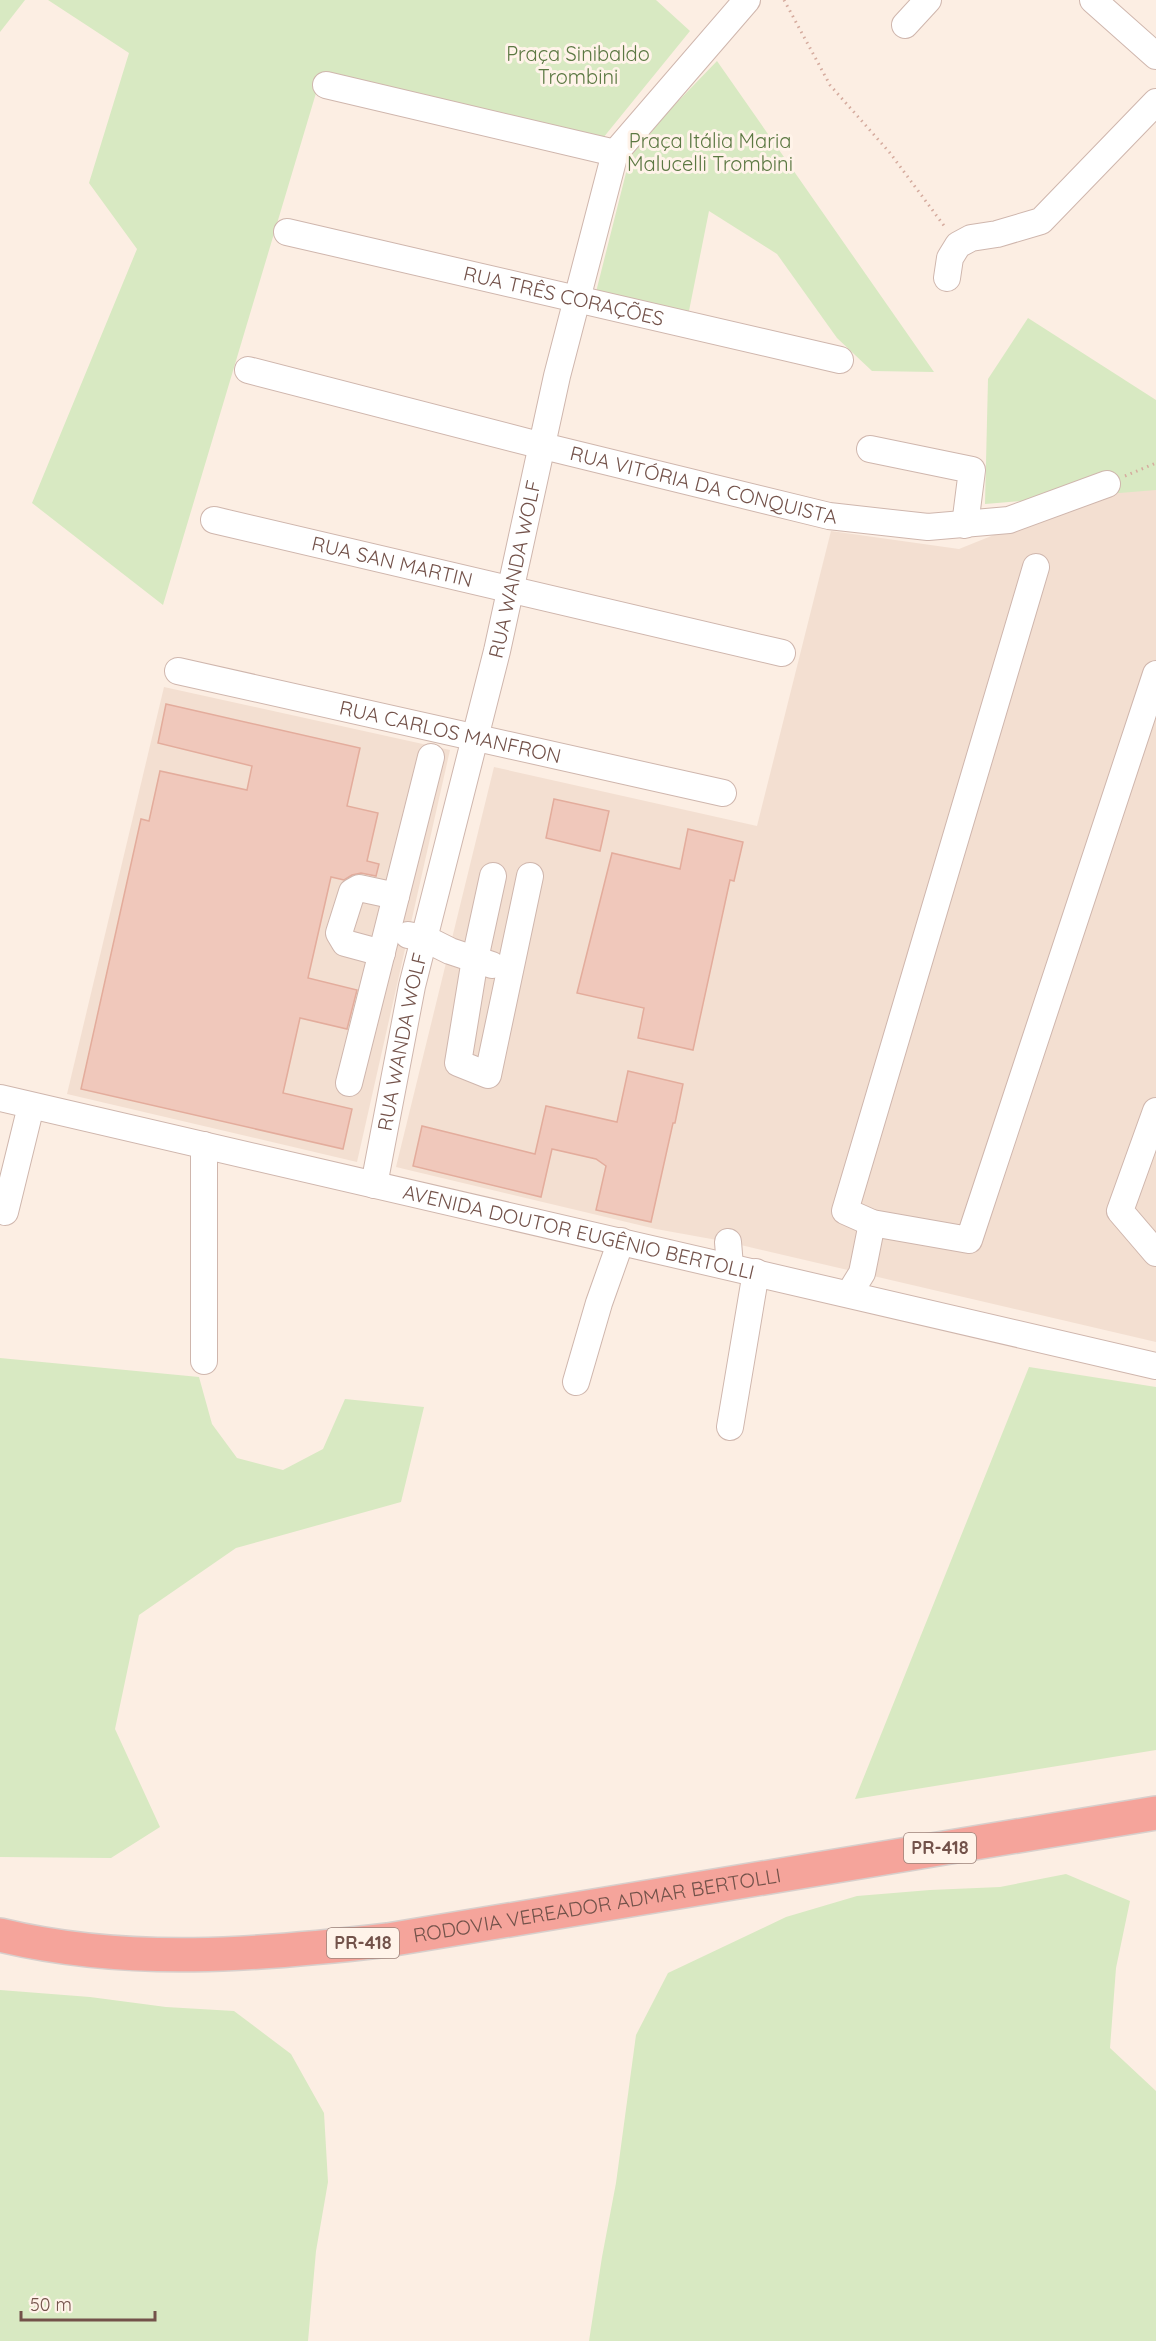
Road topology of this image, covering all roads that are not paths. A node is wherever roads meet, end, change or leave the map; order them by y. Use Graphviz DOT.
graph roads {
  1 [pos="747,0"];
  2 [pos="928,0"];
  3 [pos="1093,0"];
  4 [pos="904,25"];
  5 [pos="1156,56"];
  6 [pos="326,85"];
  7 [pos="1156,102"];
  8 [pos="615,153"];
  9 [pos="287,232"];
  10 [pos="947,278"];
  11 [pos="578,300"];
  12 [pos="840,360"];
  13 [pos="248,370"];
  14 [pos="543,446"];
  15 [pos="870,449"];
  16 [pos="1107,484"];
  17 [pos="214,520"];
  18 [pos="965,525"];
  19 [pos="1036,567"];
  20 [pos="510,590"];
  21 [pos="782,653"];
  22 [pos="178,671"];
  23 [pos="1156,675"];
  24 [pos="475,738"];
  25 [pos="431,757"];
  26 [pos="723,793"];
  27 [pos="493,876"];
  28 [pos="530,876"];
  29 [pos="396,896"];
  30 [pos="389,926"];
  31 [pos="424,939"];
  32 [pos="382,953"];
  33 [pos="475,959"];
  34 [pos="510,971"];
  35 [pos="349,1083"];
  36 [pos="0,1098"];
  37 [pos="31,1106"];
  38 [pos="1156,1111"];
  39 [pos="204,1145"];
  40 [pos="374,1185"];
  41 [pos="5,1212"];
  42 [pos="872,1222"];
  43 [pos="621,1241"];
  44 [pos="1156,1253"];
  45 [pos="756,1272"];
  46 [pos="849,1294"];
  47 [pos="204,1361"];
  48 [pos="1156,1366"];
  49 [pos="576,1382"];
  50 [pos="730,1426"];
  51 [pos="1156,1813"];
  52 [pos="0,1935"];
  1 -- 8 [label="street, RUA WANDA WOLF"];
  2 -- 4 [label="street"];
  3 -- 5 [label="street"];
  6 -- 8 [label="street"];
  7 -- 10 [label="street"];
  8 -- 11 [label="street, RUA WANDA WOLF"];
  9 -- 11 [label="street, RUA TRÊS CORAÇÕES"];
  11 -- 12 [label="street, RUA TRÊS CORAÇÕES"];
  11 -- 14 [label="street, RUA WANDA WOLF"];
  13 -- 14 [label="street, RUA VITÓRIA DA CONQUISTA"];
  14 -- 18 [label="street, RUA VITÓRIA DA CONQUISTA"];
  14 -- 20 [label="street, RUA WANDA WOLF"];
  15 -- 18 [label="street"];
  16 -- 18 [label="street, RUA VITÓRIA DA CONQUISTA"];
  17 -- 20 [label="street, RUA SAN MARTIN"];
  19 -- 42 [label="street"];
  20 -- 21 [label="street, RUA SAN MARTIN"];
  20 -- 24 [label="street, RUA WANDA WOLF"];
  22 -- 24 [label="street, RUA CARLOS MANFRON"];
  23 -- 42 [label="street"];
  24 -- 26 [label="street, RUA CARLOS MANFRON"];
  24 -- 31 [label="street, RUA WANDA WOLF"];
  25 -- 29 [label="street"];
  27 -- 33 [label="street"];
  28 -- 34 [label="street"];
  29 -- 30 [label="street"];
  29 -- 32 [label="street"];
  30 -- 31 [label="street"];
  30 -- 32 [label="street"];
  31 -- 33 [label="street"];
  31 -- 40 [label="street, RUA WANDA WOLF"];
  32 -- 35 [label="street"];
  33 -- 34 [label="street"];
  33 -- 34 [label="street"];
  36 -- 37 [label="street, AVENIDA DOUTOR EUGÊNIO BERTOLLI"];
  37 -- 39 [label="street, AVENIDA DOUTOR EUGÊNIO BERTOLLI"];
  37 -- 41 [label="street"];
  38 -- 44 [label="street"];
  39 -- 40 [label="street, AVENIDA DOUTOR EUGÊNIO BERTOLLI"];
  39 -- 47 [label="street"];
  40 -- 43 [label="street, AVENIDA DOUTOR EUGÊNIO BERTOLLI"];
  42 -- 46 [label="street"];
  43 -- 45 [label="street, AVENIDA DOUTOR EUGÊNIO BERTOLLI"];
  43 -- 49 [label="street"];
  45 -- 46 [label="street, AVENIDA DOUTOR EUGÊNIO BERTOLLI"];
  45 -- 50 [label="street"];
  46 -- 48 [label="street, AVENIDA DOUTOR EUGÊNIO BERTOLLI"];
  51 -- 52 [label="highway, RODOVIA VEREADOR ADMAR BERTOLLI / PR-418"];
}
